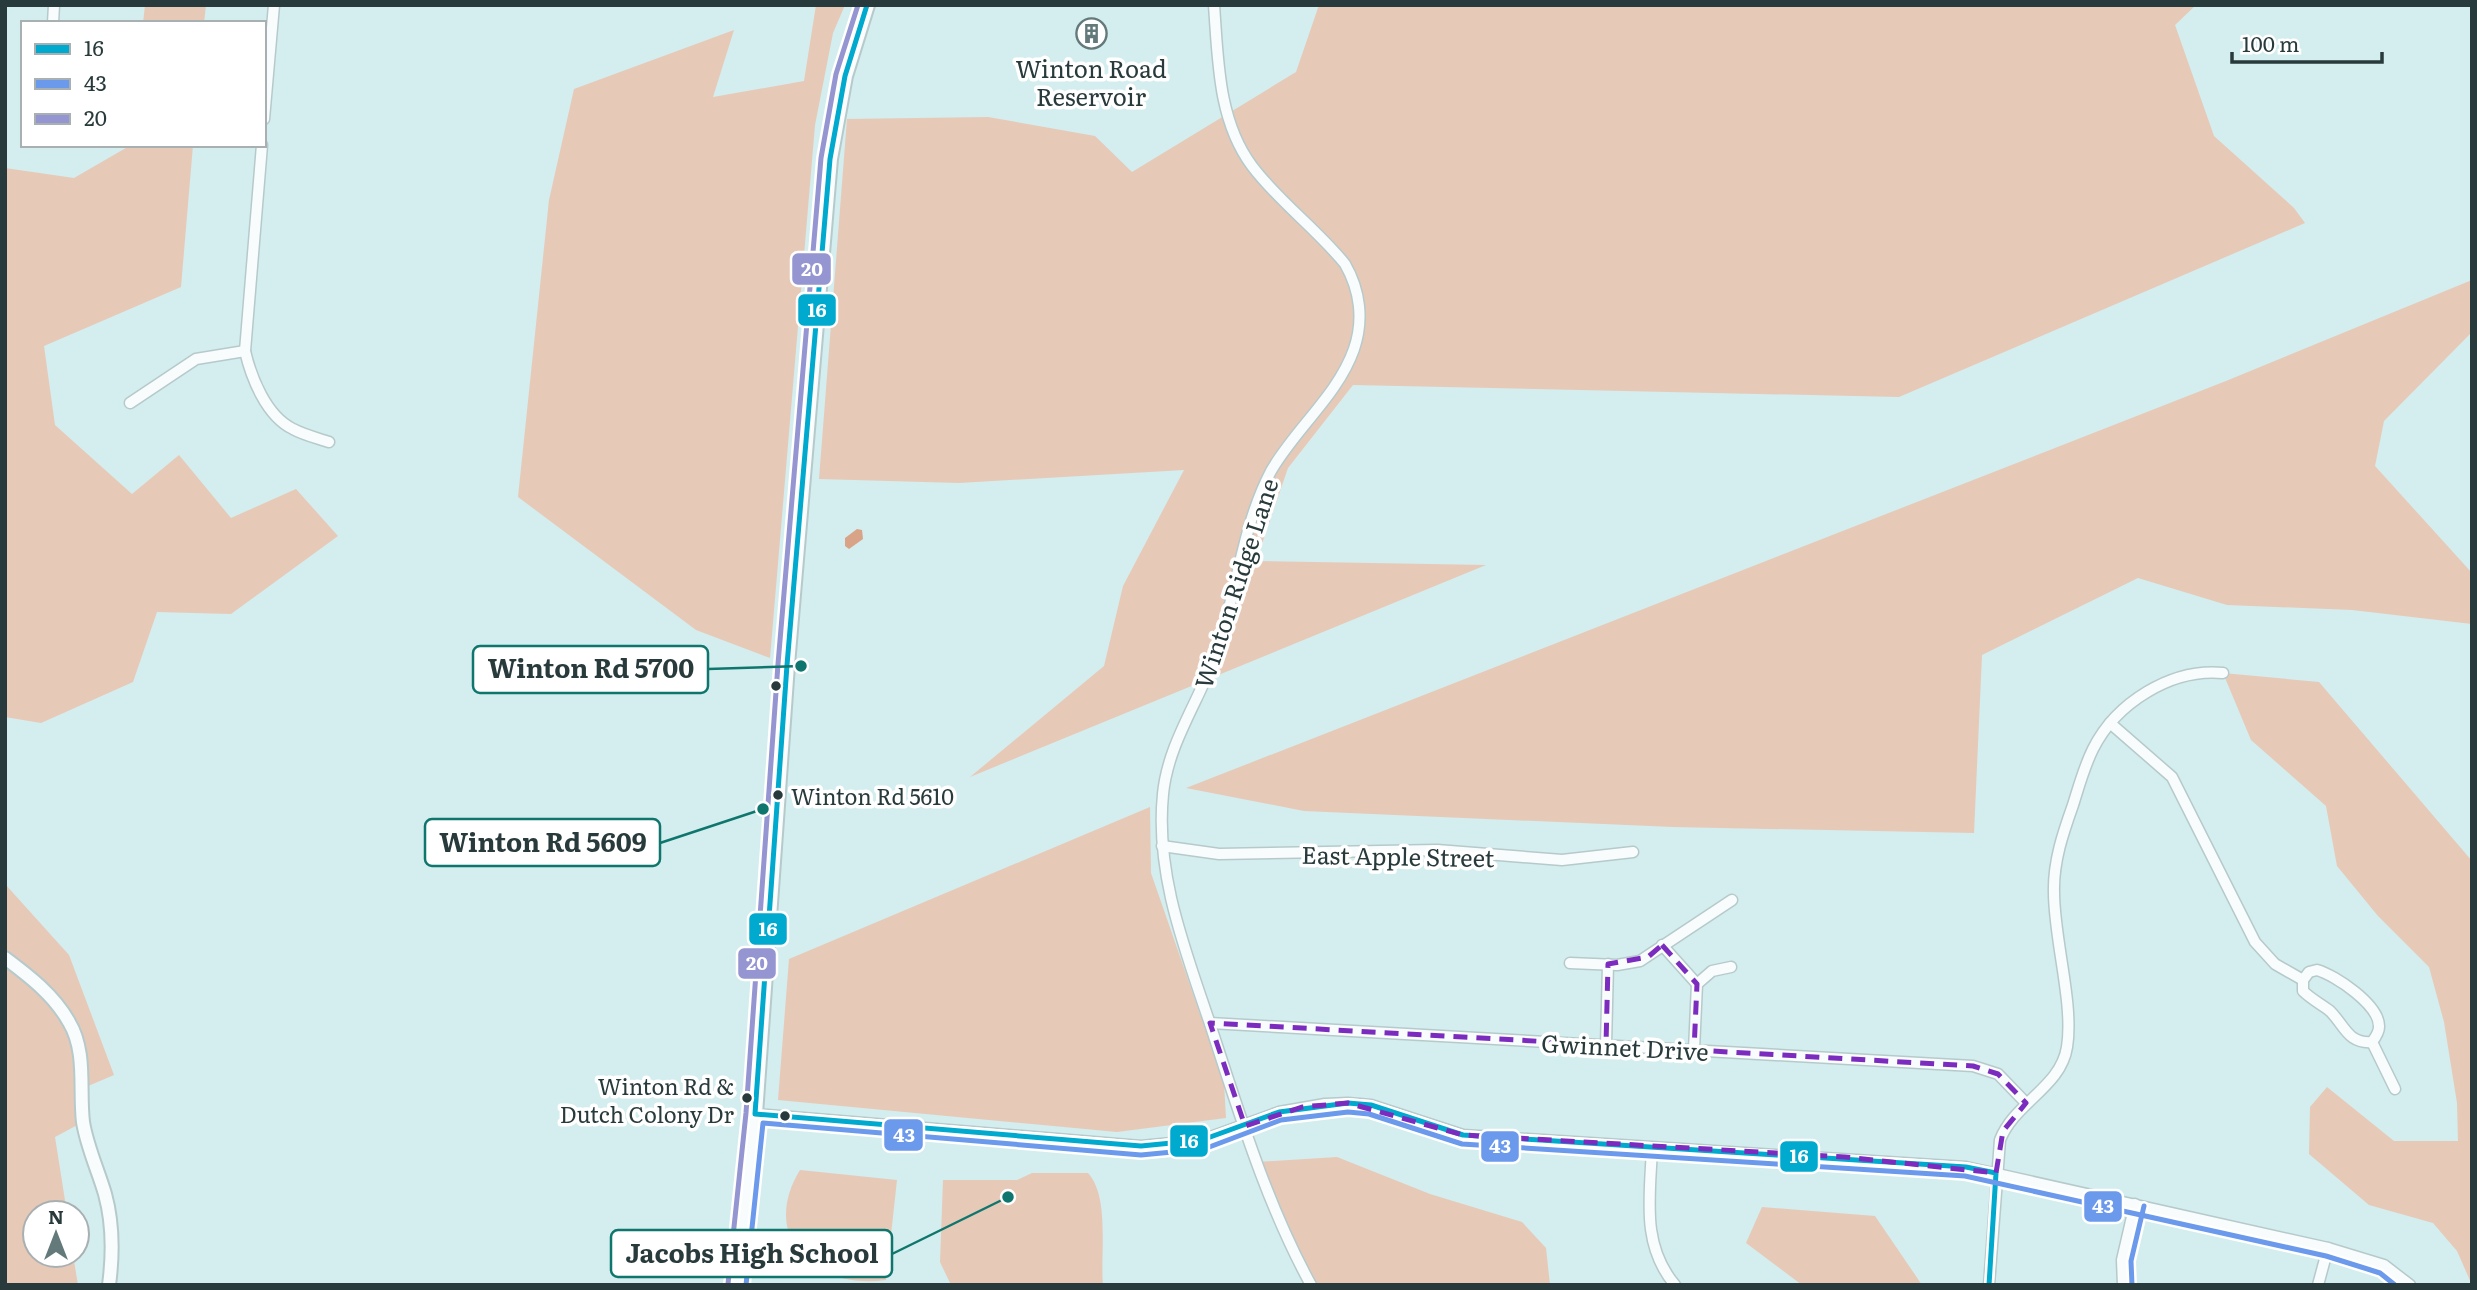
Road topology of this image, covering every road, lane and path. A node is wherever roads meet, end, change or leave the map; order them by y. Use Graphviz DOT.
graph roads {
  1 [pos="274,5"];
  2 [pos="867,5"];
  3 [pos="1214,5"];
  4 [pos="266,96"];
  5 [pos="262,147"];
  6 [pos="245,351"];
  7 [pos="131,402"];
  8 [pos="330,442"];
  9 [pos="2223,673"];
  10 [pos="2110,723"];
  11 [pos="1162,846"];
  12 [pos="1633,852"];
  13 [pos="1732,900"];
  14 [pos="1662,944"];
  15 [pos="5,958"];
  16 [pos="1570,963"];
  17 [pos="1608,964"];
  18 [pos="1731,967"];
  19 [pos="2303,981"];
  20 [pos="1697,984"];
  21 [pos="1210,1023"];
  22 [pos="2372,1042"];
  23 [pos="1606,1045"];
  24 [pos="1694,1050"];
  25 [pos="2395,1089"];
  26 [pos="2026,1103"];
  27 [pos="755,1114"];
  28 [pos="1245,1126"];
  29 [pos="1652,1149"];
  30 [pos="1996,1173"];
  31 [pos="2135,1204"];
  32 [pos="2328,1248"];
  33 [pos="109,1285"];
  34 [pos="737,1285"];
  35 [pos="1311,1285"];
  36 [pos="1675,1285"];
  37 [pos="1989,1285"];
  38 [pos="2123,1285"];
  39 [pos="2318,1285"];
  40 [pos="2410,1285"];
  1 -- 4 [label="street"];
  2 -- 27 [label="main road"];
  3 -- 11 [label="street, Winton Ridge Lane"];
  5 -- 6 [label="street"];
  6 -- 7 [label="street"];
  6 -- 8 [label="street"];
  9 -- 10 [label="street"];
  10 -- 19 [label="street"];
  10 -- 26 [label="street"];
  11 -- 12 [label="street, East Apple Street"];
  11 -- 21 [label="street, Winton Ridge Lane"];
  13 -- 14 [label="street"];
  14 -- 17 [label="street"];
  14 -- 20 [label="street"];
  15 -- 33 [label="street"];
  16 -- 17 [label="street"];
  17 -- 23 [label="street"];
  18 -- 20 [label="street"];
  19 -- 22 [label="street"];
  19 -- 22 [label="street"];
  20 -- 24 [label="street"];
  21 -- 23 [label="street, Gwinnet Drive"];
  21 -- 28 [label="street, Winton Ridge Lane"];
  22 -- 25 [label="street"];
  23 -- 24 [label="street, Gwinnet Drive"];
  24 -- 26 [label="street, Gwinnet Drive"];
  26 -- 30 [label="street"];
  27 -- 28 [label="street"];
  27 -- 34 [label="main road"];
  28 -- 29 [label="street"];
  28 -- 35 [label="street, Winton Ridge Lane"];
  29 -- 30 [label="street"];
  29 -- 36 [label="street"];
  30 -- 31 [label="street"];
  30 -- 37 [label="street"];
  31 -- 32 [label="street"];
  31 -- 38 [label="street"];
  32 -- 39 [label="street"];
  32 -- 40 [label="street"];
}
